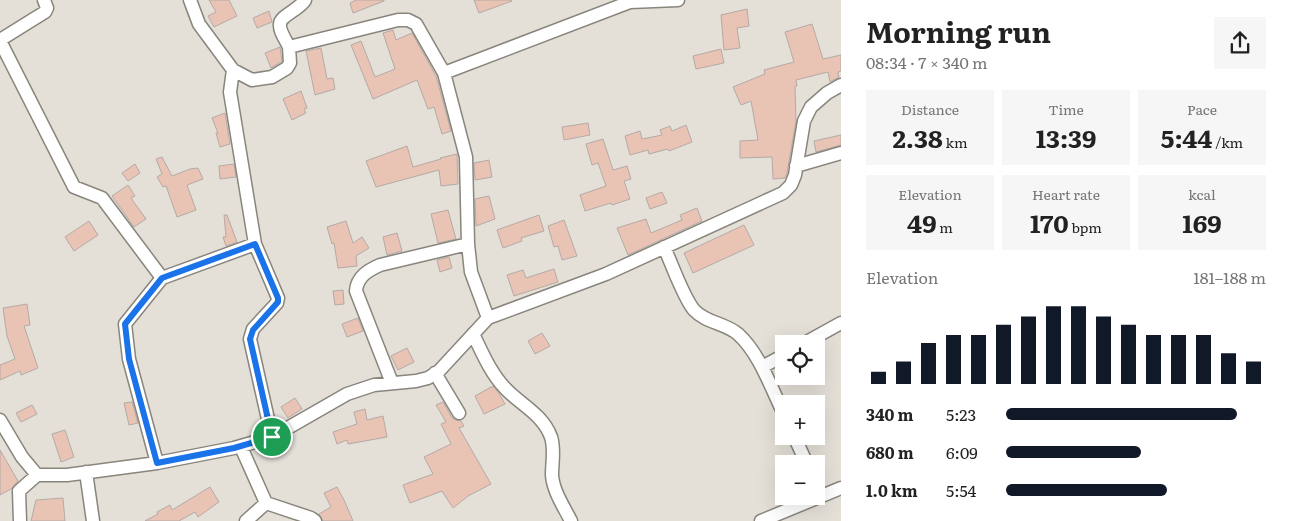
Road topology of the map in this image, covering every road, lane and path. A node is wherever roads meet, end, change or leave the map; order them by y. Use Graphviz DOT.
graph roads {
  1 [pos="44,0"];
  2 [pos="190,0"];
  3 [pos="305,0"];
  4 [pos="678,0"];
  5 [pos="0,40"];
  6 [pos="289,46"];
  7 [pos="233,70"];
  8 [pos="444,73"];
  9 [pos="841,85"];
  10 [pos="841,154"];
  11 [pos="796,166"];
  12 [pos="255,244"];
  13 [pos="468,244"];
  14 [pos="664,247"];
  15 [pos="162,278"];
  16 [pos="488,318"];
  17 [pos="841,322"];
  18 [pos="473,334"];
  19 [pos="819,335"];
  20 [pos="775,359"];
  21 [pos="762,367"];
  22 [pos="435,373"];
  23 [pos="392,383"];
  24 [pos="775,395"];
  25 [pos="459,413"];
  26 [pos="0,420"];
  27 [pos="272,437"];
  28 [pos="241,446"];
  29 [pos="157,463"];
  30 [pos="86,472"];
  31 [pos="37,475"];
  32 [pos="841,488"];
  33 [pos="825,489"];
  34 [pos="266,503"];
  35 [pos="790,505"];
  36 [pos="20,521"];
  37 [pos="93,521"];
  38 [pos="246,521"];
  39 [pos="314,521"];
  40 [pos="571,521"];
  41 [pos="761,521"];
  1 -- 5 [label="street"];
  2 -- 7 [label="street"];
  3 -- 6 [label="street"];
  4 -- 8 [label="street"];
  5 -- 15 [label="street"];
  6 -- 7 [label="street"];
  6 -- 8 [label="street"];
  7 -- 12 [label="street"];
  8 -- 13 [label="street"];
  9 -- 11 [label="street"];
  10 -- 11 [label="street"];
  11 -- 14 [label="street"];
  12 -- 15 [label="street"];
  12 -- 27 [label="street"];
  13 -- 16 [label="street"];
  13 -- 23 [label="street"];
  14 -- 16 [label="street"];
  14 -- 21 [label="street"];
  15 -- 29 [label="street"];
  16 -- 18 [label="street"];
  17 -- 19 [label="street"];
  18 -- 22 [label="street"];
  18 -- 40 [label="street"];
  20 -- 21 [label="street"];
  21 -- 24 [label="street"];
  22 -- 23 [label="street"];
  22 -- 25 [label="street"];
  23 -- 27 [label="street"];
  26 -- 31 [label="street"];
  27 -- 28 [label="street"];
  28 -- 29 [label="street"];
  28 -- 34 [label="street"];
  29 -- 30 [label="street"];
  30 -- 31 [label="street"];
  30 -- 37 [label="street"];
  31 -- 36 [label="street"];
  32 -- 33 [label="street"];
  34 -- 38 [label="street"];
  34 -- 39 [label="street"];
  35 -- 41 [label="street"];
}
